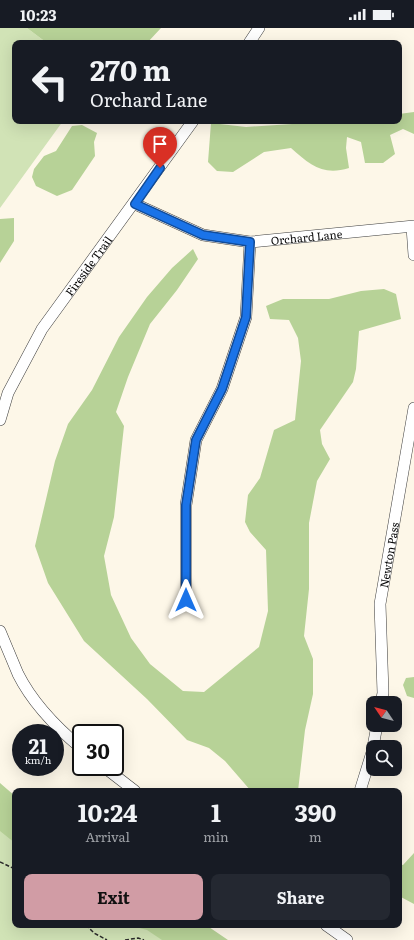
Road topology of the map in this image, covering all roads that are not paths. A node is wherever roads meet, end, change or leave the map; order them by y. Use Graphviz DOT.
graph roads {
  1 [pos="259,28"];
  2 [pos="251,40"];
  3 [pos="192,124"];
  4 [pos="135,204"];
  5 [pos="413,227"];
  6 [pos="250,242"];
  7 [pos="414,255"];
  8 [pos="414,408"];
  9 [pos="0,420"];
  10 [pos="186,600"];
  11 [pos="0,631"];
  12 [pos="382,696"];
  13 [pos="72,741"];
  14 [pos="366,771"];
  15 [pos="116,776"];
  16 [pos="131,788"];
  17 [pos="361,788"];
  18 [pos="330,928"];
  19 [pos="347,940"];
  1 -- 2 [label="street"];
  3 -- 4 [label="street, Fireside Trail"];
  4 -- 6 [label="street, Orchard Lane"];
  4 -- 9 [label="street, Fireside Trail"];
  5 -- 6 [label="street, Orchard Lane"];
  5 -- 7 [label="street"];
  6 -- 10 [label="street"];
  8 -- 12 [label="street, Newton Pass"];
  11 -- 13 [label="street"];
  14 -- 17 [label="street"];
  15 -- 16 [label="street"];
  18 -- 19 [label="street"];
}
